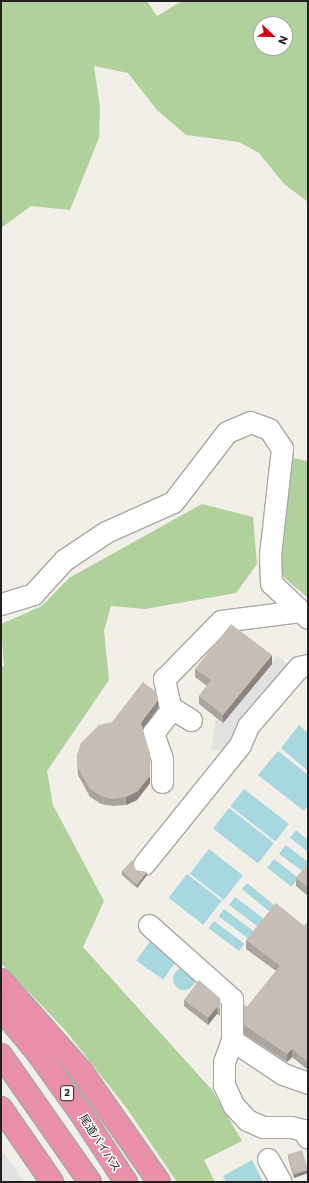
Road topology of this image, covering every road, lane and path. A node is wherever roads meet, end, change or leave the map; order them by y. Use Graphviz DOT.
graph roads {
  1 [pos="1,604"];
  2 [pos="304,615"];
  3 [pos="308,665"];
  4 [pos="172,709"];
  5 [pos="191,720"];
  6 [pos="162,782"];
  7 [pos="144,864"];
  8 [pos="149,924"];
  9 [pos="1,980"];
  10 [pos="1,1009"];
  11 [pos="232,1040"];
  12 [pos="1,1055"];
  13 [pos="308,1083"];
  14 [pos="1,1108"];
  15 [pos="308,1138"];
  16 [pos="268,1158"];
  17 [pos="52,1182"];
  18 [pos="90,1182"];
  19 [pos="126,1182"];
  20 [pos="159,1182"];
  21 [pos="281,1182"];
  1 -- 2 [label="lane"];
  2 -- 4 [label="lane"];
  3 -- 7 [label="lane"];
  4 -- 5 [label="lane"];
  4 -- 6 [label="lane"];
  8 -- 11 [label="lane"];
  9 -- 20 [label="highway"];
  10 -- 19 [label="highway, 尾道バイパス / 2"];
  11 -- 13 [label="lane"];
  11 -- 15 [label="lane"];
  12 -- 18 [label="highway"];
  14 -- 17 [label="highway"];
  16 -- 21 [label="lane"];
}
